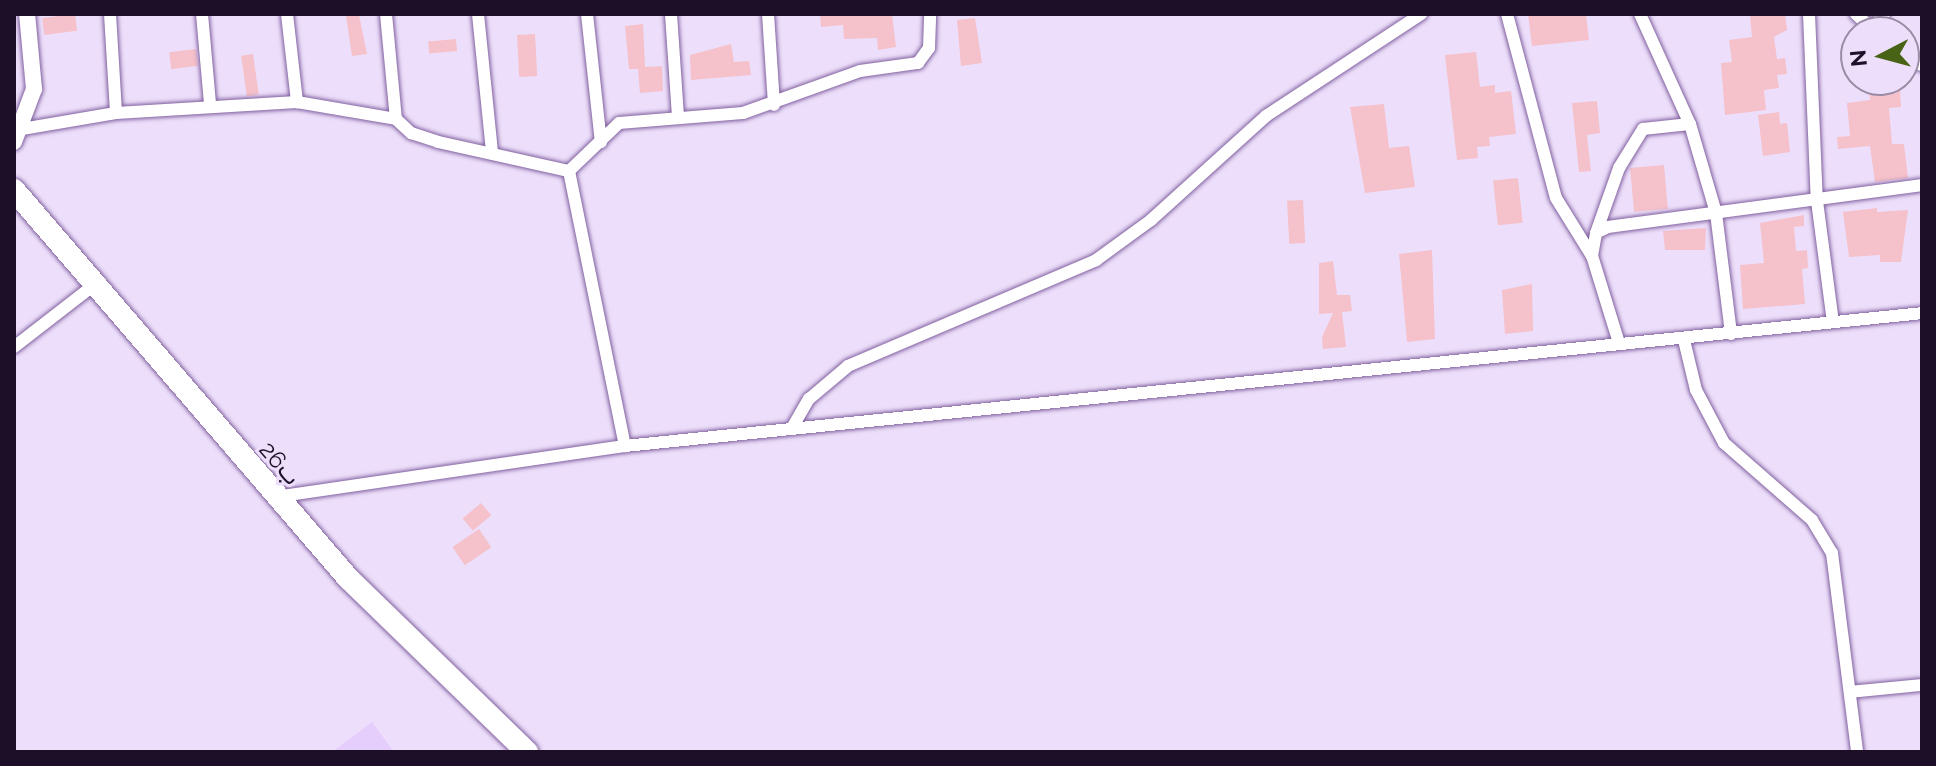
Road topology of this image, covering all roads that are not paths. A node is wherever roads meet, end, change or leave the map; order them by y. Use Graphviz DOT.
graph roads {
  1 [pos="27,14"];
  2 [pos="110,14"];
  3 [pos="202,14"];
  4 [pos="287,14"];
  5 [pos="386,14"];
  6 [pos="478,14"];
  7 [pos="587,14"];
  8 [pos="671,14"];
  9 [pos="768,14"];
  10 [pos="930,14"];
  11 [pos="1421,14"];
  12 [pos="1507,14"];
  13 [pos="1640,14"];
  14 [pos="1809,14"];
  15 [pos="297,102"];
  16 [pos="210,104"];
  17 [pos="774,105"];
  18 [pos="116,113"];
  19 [pos="678,116"];
  20 [pos="396,119"];
  21 [pos="1690,124"];
  22 [pos="18,135"];
  23 [pos="601,142"];
  24 [pos="492,151"];
  25 [pos="569,171"];
  26 [pos="1922,185"];
  27 [pos="14,190"];
  28 [pos="1817,201"];
  29 [pos="1716,213"];
  30 [pos="1596,233"];
  31 [pos="1592,256"];
  32 [pos="94,285"];
  33 [pos="1922,313"];
  34 [pos="1833,322"];
  35 [pos="1731,334"];
  36 [pos="1684,340"];
  37 [pos="1619,343"];
  38 [pos="14,347"];
  39 [pos="792,428"];
  40 [pos="625,446"];
  41 [pos="275,497"];
  42 [pos="1922,685"];
  43 [pos="1850,692"];
  44 [pos="527,752"];
  45 [pos="1857,752"];
  1 -- 22 [label="street"];
  2 -- 18 [label="street"];
  3 -- 16 [label="street"];
  4 -- 15 [label="street"];
  5 -- 20 [label="street"];
  6 -- 24 [label="street"];
  7 -- 23 [label="street"];
  8 -- 19 [label="street"];
  9 -- 17 [label="street"];
  10 -- 17 [label="street"];
  11 -- 39 [label="street"];
  12 -- 31 [label="street"];
  13 -- 21 [label="street"];
  14 -- 28 [label="street"];
  15 -- 16 [label="street"];
  15 -- 20 [label="street"];
  16 -- 18 [label="street"];
  17 -- 19 [label="street"];
  18 -- 22 [label="street"];
  19 -- 23 [label="street"];
  20 -- 24 [label="street"];
  21 -- 29 [label="street"];
  21 -- 30 [label="street"];
  23 -- 25 [label="street"];
  24 -- 25 [label="street"];
  25 -- 40 [label="street"];
  26 -- 28 [label="street"];
  27 -- 32 [label="highway, 26ب"];
  28 -- 29 [label="street"];
  28 -- 34 [label="street"];
  29 -- 30 [label="street"];
  29 -- 35 [label="street"];
  30 -- 31 [label="street"];
  31 -- 37 [label="street"];
  32 -- 38 [label="street"];
  32 -- 41 [label="highway, 26ب"];
  33 -- 34 [label="street"];
  34 -- 35 [label="street"];
  35 -- 36 [label="street"];
  36 -- 37 [label="street"];
  36 -- 43 [label="street"];
  37 -- 39 [label="street"];
  39 -- 40 [label="street"];
  40 -- 41 [label="street"];
  41 -- 44 [label="highway, 26ب"];
  42 -- 43 [label="street"];
  43 -- 45 [label="street"];
}
